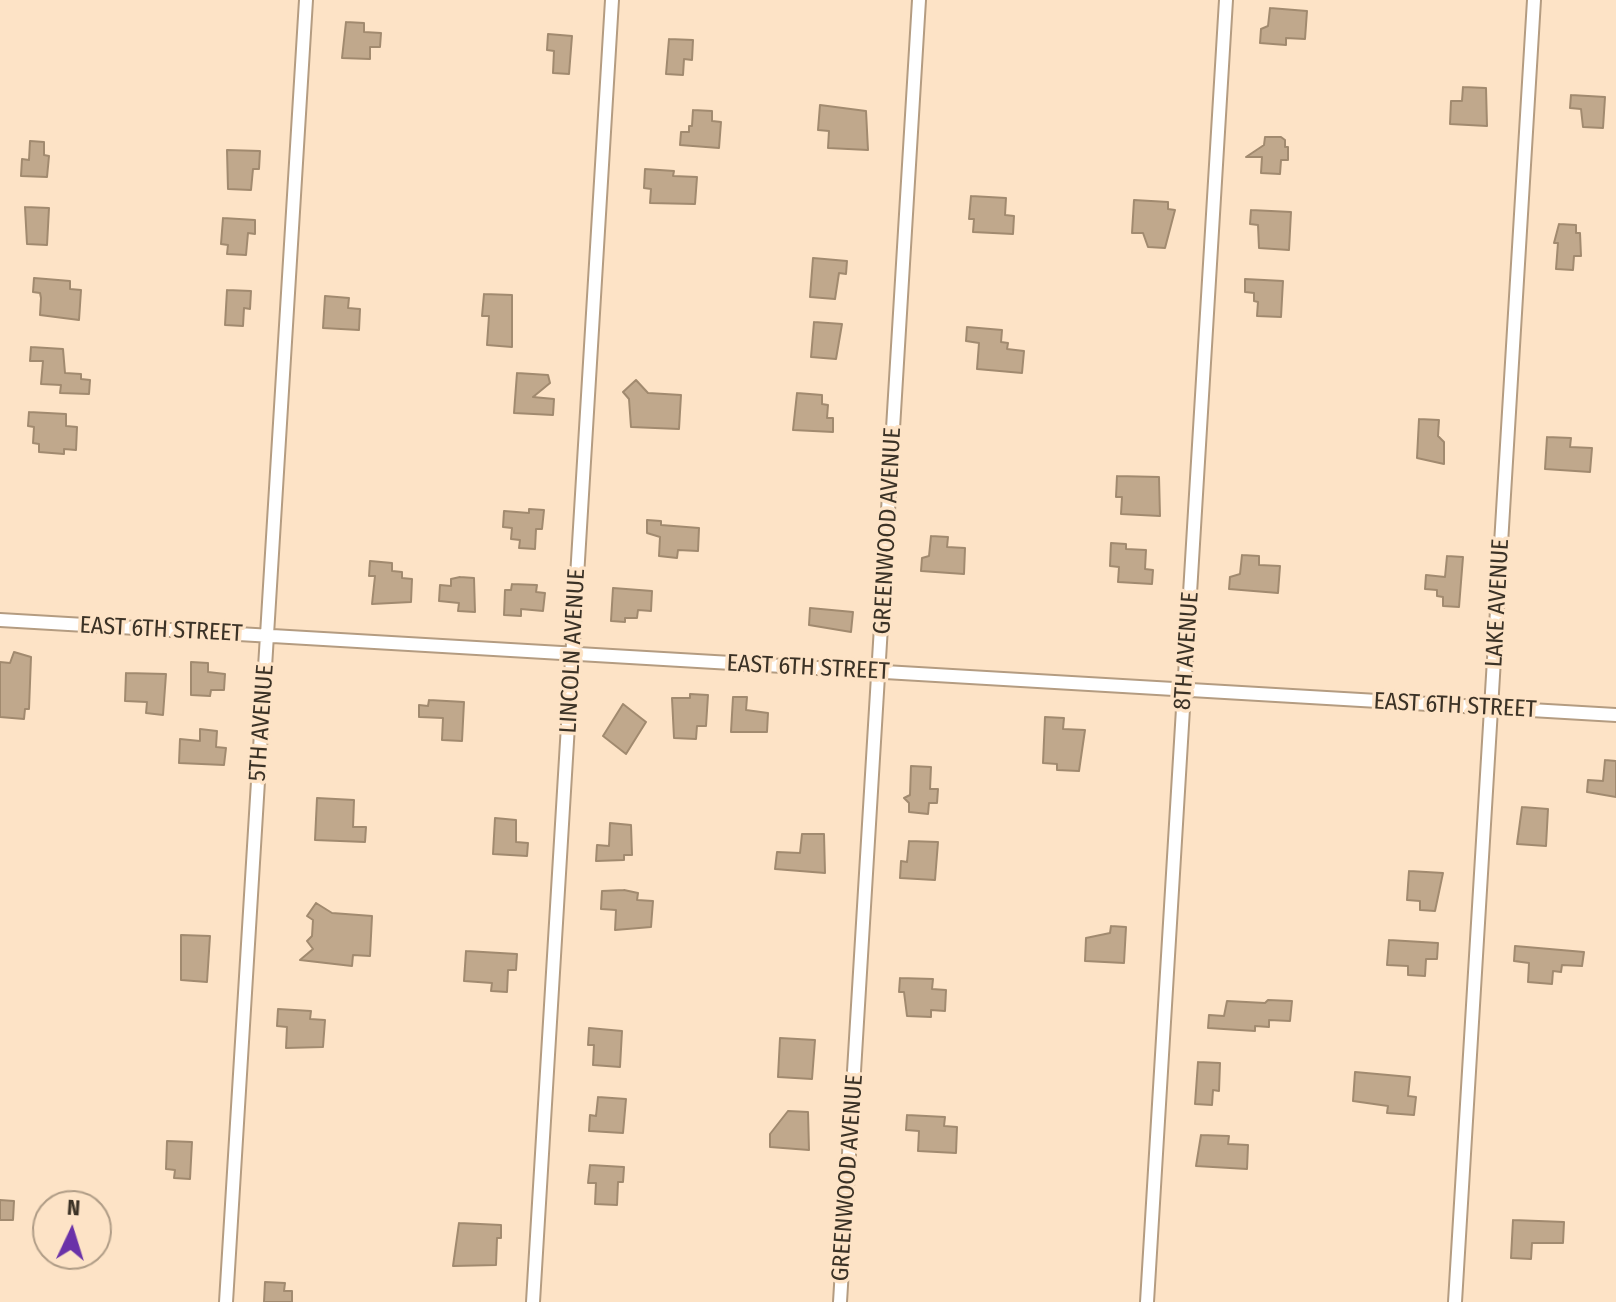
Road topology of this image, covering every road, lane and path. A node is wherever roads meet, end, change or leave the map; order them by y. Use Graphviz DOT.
graph roads {
  1 [pos="306,0"];
  2 [pos="612,0"];
  3 [pos="919,0"];
  4 [pos="1226,0"];
  5 [pos="1534,0"];
  6 [pos="0,620"];
  7 [pos="267,636"];
  8 [pos="573,655"];
  9 [pos="880,672"];
  10 [pos="1184,690"];
  11 [pos="1491,708"];
  12 [pos="1616,715"];
  13 [pos="226,1302"];
  14 [pos="533,1302"];
  15 [pos="840,1302"];
  16 [pos="1147,1302"];
  17 [pos="1455,1302"];
  1 -- 7 [label="street, 5TH AVENUE"];
  2 -- 8 [label="street, LINCOLN AVENUE"];
  3 -- 9 [label="street, GREENWOOD AVENUE"];
  4 -- 10 [label="street, 8TH AVENUE"];
  5 -- 11 [label="street, LAKE AVENUE"];
  6 -- 7 [label="street, EAST 6TH STREET"];
  7 -- 8 [label="street, EAST 6TH STREET"];
  7 -- 13 [label="street, 5TH AVENUE"];
  8 -- 9 [label="street, EAST 6TH STREET"];
  8 -- 14 [label="street, LINCOLN AVENUE"];
  9 -- 10 [label="street, EAST 6TH STREET"];
  9 -- 15 [label="street, GREENWOOD AVENUE"];
  10 -- 11 [label="street, EAST 6TH STREET"];
  10 -- 16 [label="street, 8TH AVENUE"];
  11 -- 12 [label="street, EAST 6TH STREET"];
  11 -- 17 [label="street, LAKE AVENUE"];
}
